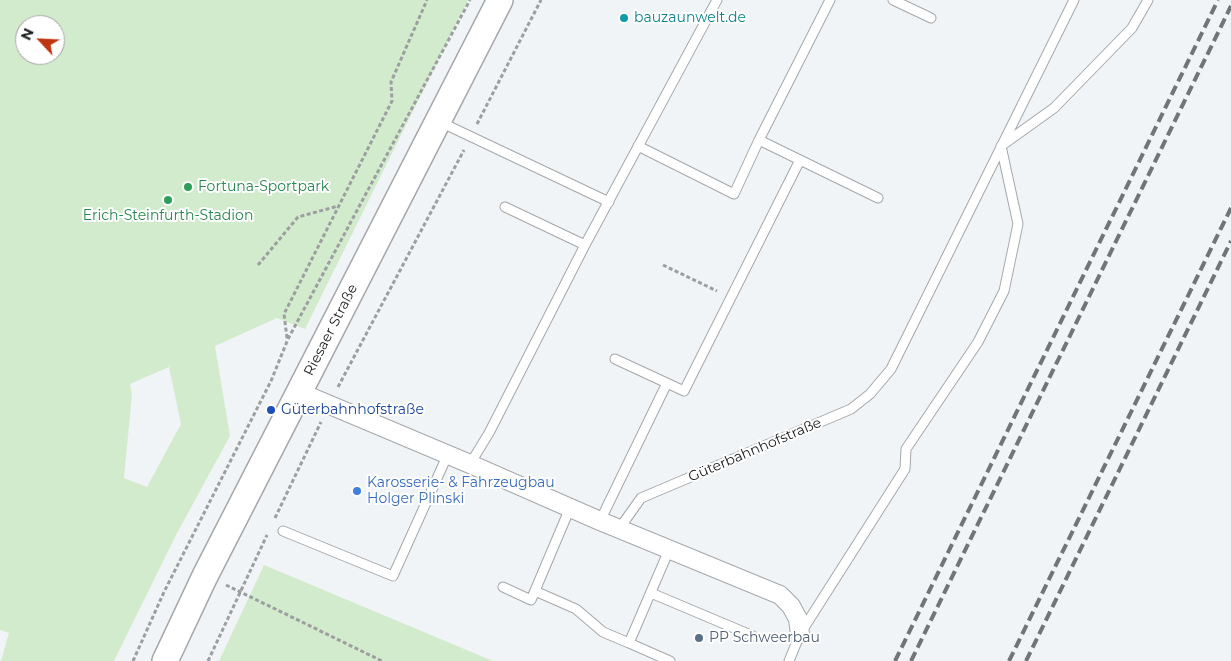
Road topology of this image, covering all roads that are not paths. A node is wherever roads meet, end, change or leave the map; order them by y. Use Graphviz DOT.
graph roads {
  1 [pos="500,0"];
  2 [pos="717,0"];
  3 [pos="830,0"];
  4 [pos="893,0"];
  5 [pos="1074,0"];
  6 [pos="1148,0"];
  7 [pos="931,18"];
  8 [pos="438,121"];
  9 [pos="759,140"];
  10 [pos="638,146"];
  11 [pos="1001,146"];
  12 [pos="800,160"];
  13 [pos="878,198"];
  14 [pos="609,202"];
  15 [pos="505,208"];
  16 [pos="585,246"];
  17 [pos="615,359"];
  18 [pos="667,384"];
  19 [pos="299,392"];
  20 [pos="448,454"];
  21 [pos="470,464"];
  22 [pos="570,508"];
  23 [pos="600,521"];
  24 [pos="619,529"];
  25 [pos="283,531"];
  26 [pos="669,550"];
  27 [pos="503,587"];
  28 [pos="535,591"];
  29 [pos="650,593"];
  30 [pos="800,634"];
  31 [pos="753,636"];
  32 [pos="628,643"];
  33 [pos="165,661"];
  34 [pos="670,661"];
  35 [pos="789,661"];
  1 -- 8 [label="main road, Riesaer Straße"];
  2 -- 10 [label="lane"];
  3 -- 9 [label="lane"];
  4 -- 7 [label="lane"];
  5 -- 11 [label="lane, Güterbahnhofstraße"];
  6 -- 11 [label="lane"];
  8 -- 14 [label="lane"];
  8 -- 19 [label="main road, Riesaer Straße"];
  9 -- 10 [label="lane"];
  9 -- 12 [label="lane"];
  10 -- 14 [label="lane"];
  11 -- 24 [label="lane, Güterbahnhofstraße"];
  11 -- 30 [label="lane"];
  12 -- 13 [label="lane"];
  12 -- 18 [label="lane"];
  14 -- 16 [label="lane"];
  15 -- 16 [label="lane"];
  16 -- 21 [label="lane"];
  17 -- 18 [label="lane"];
  18 -- 23 [label="lane"];
  19 -- 20 [label="street"];
  19 -- 33 [label="main road, Riesaer Straße"];
  20 -- 21 [label="street"];
  20 -- 25 [label="lane"];
  21 -- 22 [label="street"];
  22 -- 23 [label="street"];
  22 -- 28 [label="lane"];
  23 -- 24 [label="street"];
  24 -- 26 [label="street"];
  26 -- 29 [label="lane"];
  26 -- 30 [label="street"];
  27 -- 28 [label="lane"];
  28 -- 32 [label="lane"];
  29 -- 31 [label="lane"];
  29 -- 32 [label="lane"];
  30 -- 35 [label="lane"];
  32 -- 34 [label="lane"];
}
